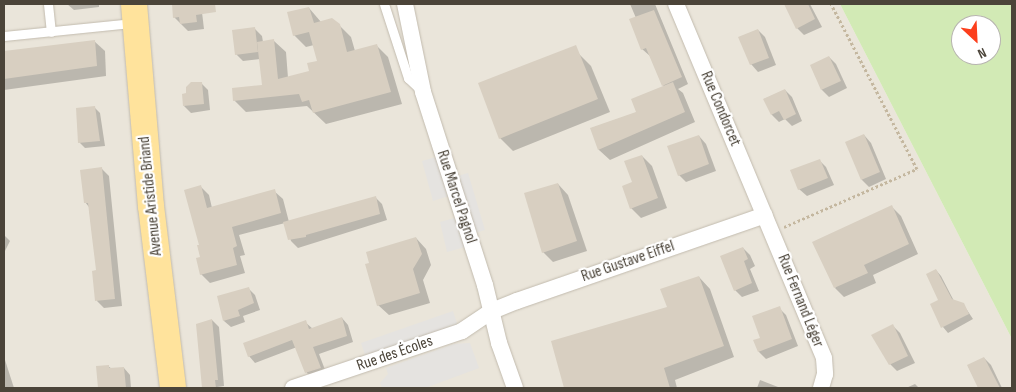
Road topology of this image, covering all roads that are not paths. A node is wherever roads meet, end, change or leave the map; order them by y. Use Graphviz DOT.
graph roads {
  1 [pos="48,4"];
  2 [pos="384,4"];
  3 [pos="405,4"];
  4 [pos="676,4"];
  5 [pos="135,13"];
  6 [pos="51,32"];
  7 [pos="4,36"];
  8 [pos="423,92"];
  9 [pos="765,214"];
  10 [pos="492,310"];
  11 [pos="173,388"];
  12 [pos="293,388"];
  13 [pos="515,388"];
  14 [pos="821,388"];
  1 -- 6 [label="lane"];
  2 -- 8 [label="lane"];
  3 -- 8 [label="street, Rue Marcel Pagnol"];
  4 -- 9 [label="street, Rue Condorcet"];
  5 -- 6 [label="lane"];
  5 -- 11 [label="main road, Avenue Aristide Briand"];
  6 -- 7 [label="lane"];
  8 -- 10 [label="street, Rue Marcel Pagnol"];
  9 -- 10 [label="street, Rue Gustave Eiffel"];
  9 -- 14 [label="street, Rue Fernand Léger"];
  10 -- 12 [label="street, Rue des Écoles"];
  10 -- 13 [label="street, Rue Marcel Pagnol"];
}
